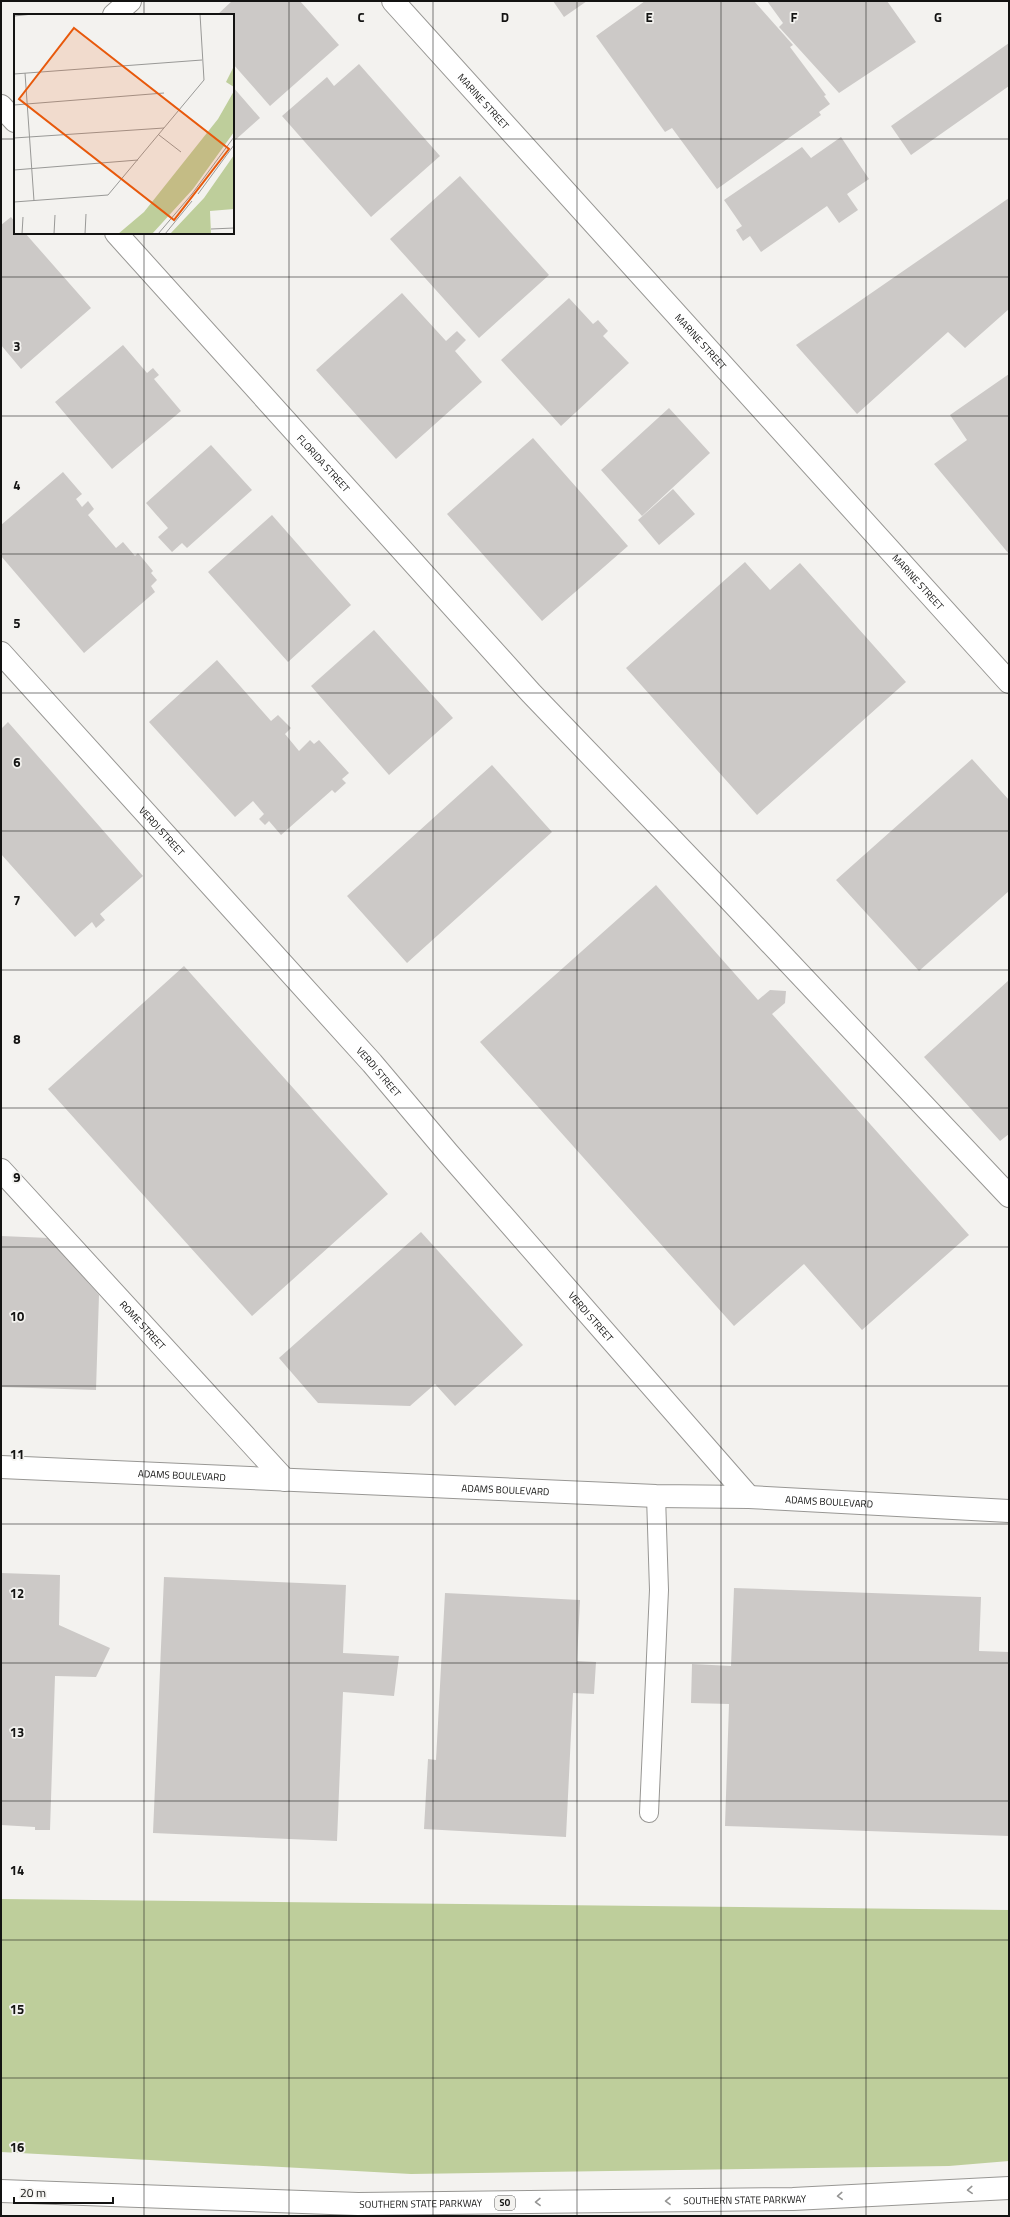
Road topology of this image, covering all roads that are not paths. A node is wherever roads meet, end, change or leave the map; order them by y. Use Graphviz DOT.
graph roads {
  1 [pos="130,1"];
  2 [pos="394,1"];
  3 [pos="115,14"];
  4 [pos="117,234"];
  5 [pos="1,653"];
  6 [pos="1009,682"];
  7 [pos="1,1170"];
  8 [pos="1009,1196"];
  9 [pos="1,1467"];
  10 [pos="285,1480"];
  11 [pos="656,1496"];
  12 [pos="749,1497"];
  13 [pos="1009,1511"];
  14 [pos="649,1813"];
  15 [pos="1009,2188"];
  16 [pos="1,2191"];
  1 -- 3 [label="main road"];
  2 -- 6 [label="main road, MARINE STREET"];
  4 -- 8 [label="main road, FLORIDA STREET"];
  5 -- 12 [label="main road, VERDI STREET"];
  7 -- 10 [label="main road, ROME STREET"];
  9 -- 10 [label="main road, ADAMS BOULEVARD"];
  10 -- 11 [label="main road, ADAMS BOULEVARD"];
  11 -- 12 [label="main road, ADAMS BOULEVARD"];
  11 -- 14 [label="lane"];
  12 -- 13 [label="main road, ADAMS BOULEVARD"];
  15 -- 16 [label="main road, SOUTHERN STATE PARKWAY / SO, one-way"];
}
